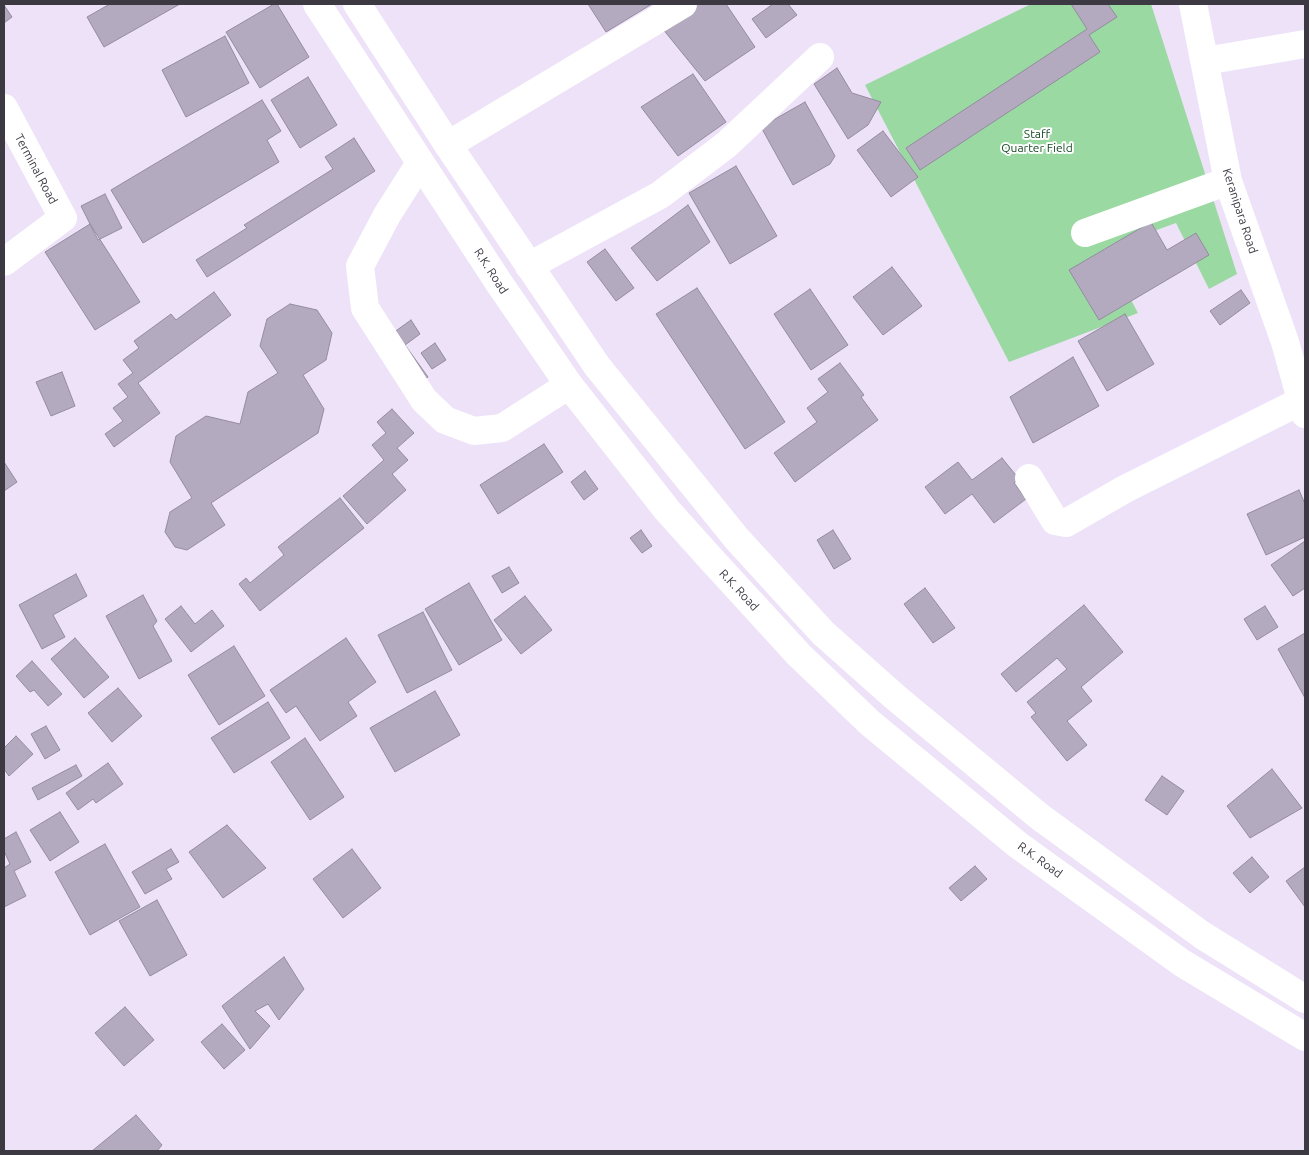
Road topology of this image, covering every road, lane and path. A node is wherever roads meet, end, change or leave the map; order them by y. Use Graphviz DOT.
graph roads {
  1 [pos="318,4"];
  2 [pos="357,4"];
  3 [pos="683,4"];
  4 [pos="1193,4"];
  5 [pos="1305,44"];
  6 [pos="820,57"];
  7 [pos="1205,61"];
  8 [pos="4,108"];
  9 [pos="448,145"];
  10 [pos="420,163"];
  11 [pos="1228,181"];
  12 [pos="1085,232"];
  13 [pos="4,262"];
  14 [pos="529,266"];
  15 [pos="568,385"];
  16 [pos="1303,408"];
  17 [pos="1029,478"];
  18 [pos="1305,999"];
  19 [pos="1305,1037"];
  1 -- 10 [label="main road, R.K. Road"];
  2 -- 9 [label="main road"];
  3 -- 9 [label="main road"];
  4 -- 7 [label="main road, Keranipara Road"];
  5 -- 7 [label="main road"];
  6 -- 14 [label="main road"];
  7 -- 11 [label="main road, Keranipara Road"];
  8 -- 13 [label="main road, Terminal Road"];
  9 -- 14 [label="main road"];
  10 -- 15 [label="main road, R.K. Road"];
  10 -- 15 [label="main road"];
  11 -- 12 [label="main road"];
  11 -- 16 [label="main road, Keranipara Road"];
  14 -- 18 [label="main road"];
  15 -- 19 [label="main road, R.K. Road"];
  16 -- 17 [label="main road"];
}
